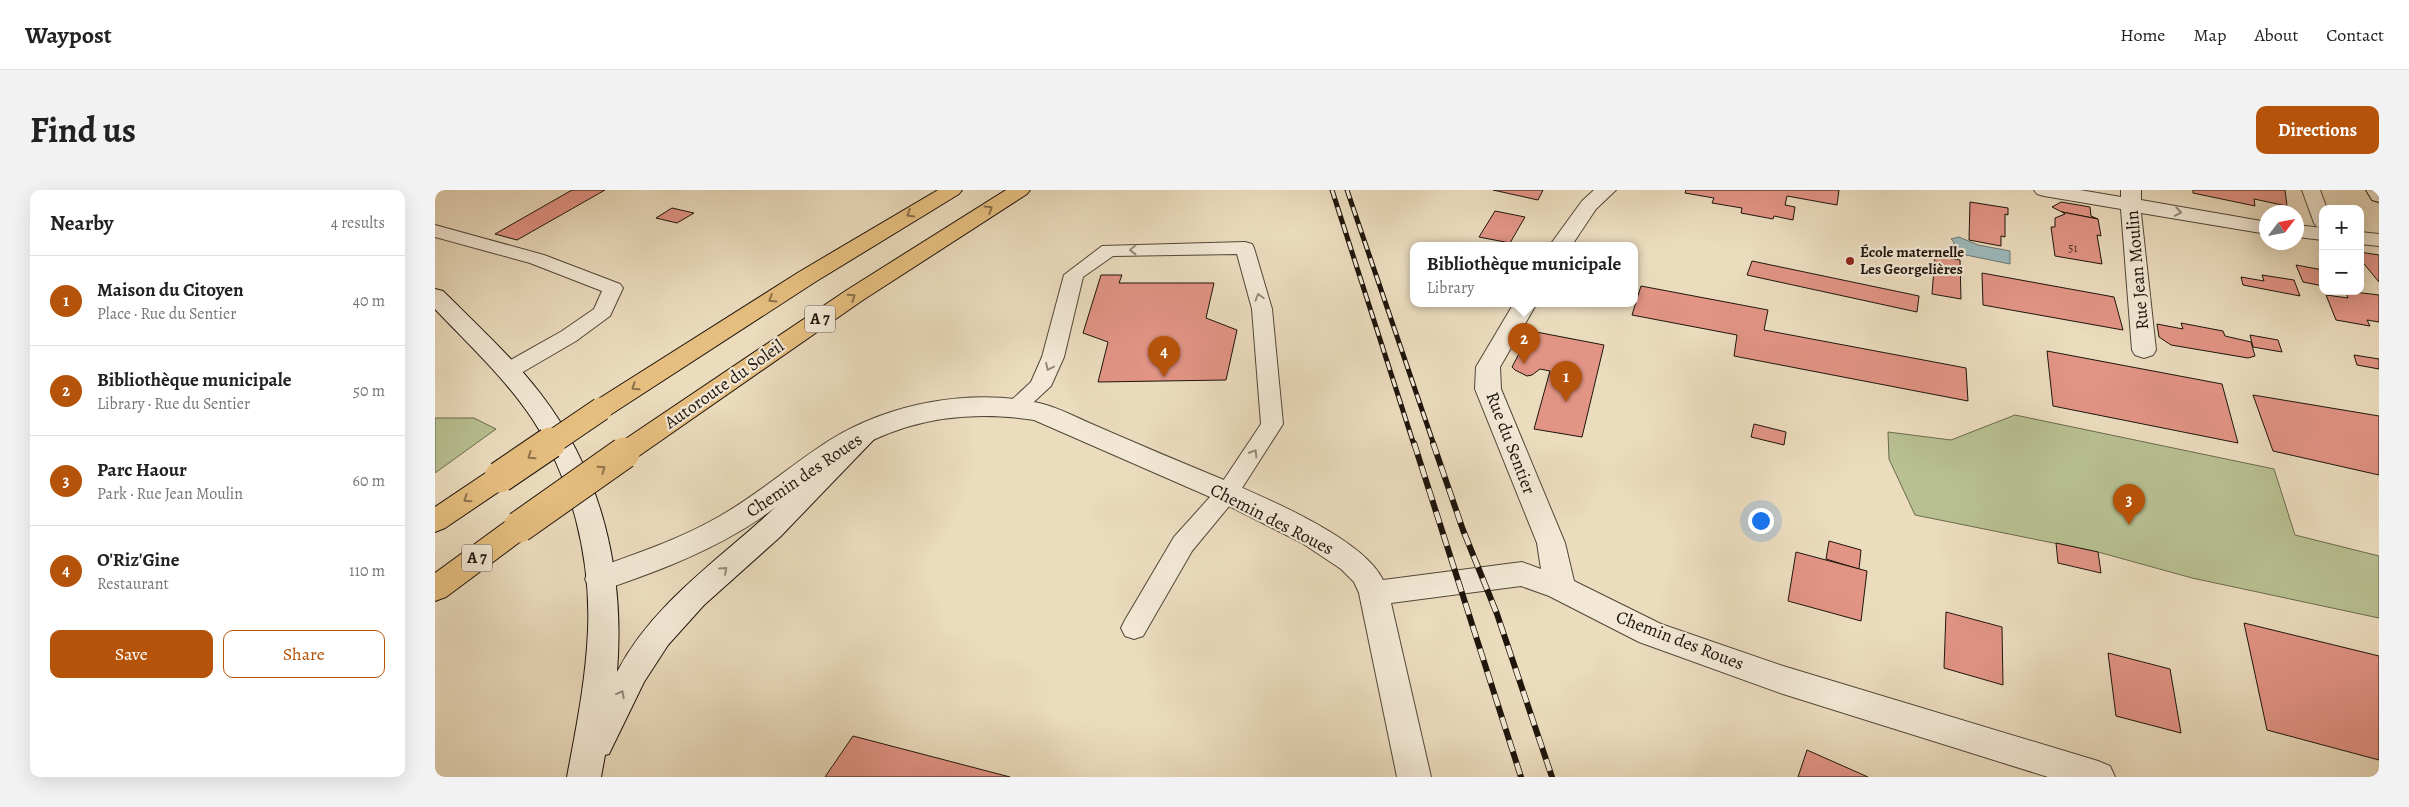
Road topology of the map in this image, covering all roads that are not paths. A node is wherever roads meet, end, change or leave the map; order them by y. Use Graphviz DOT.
graph roads {
  1 [pos="952,190"];
  2 [pos="1020,190"];
  3 [pos="1606,190"];
  4 [pos="2044,190"];
  5 [pos="2311,190"];
  6 [pos="2376,190"];
  7 [pos="2379,196"];
  8 [pos="2131,197"];
  9 [pos="1590,198"];
  10 [pos="2319,211"];
  11 [pos="2259,226"];
  12 [pos="435,231"];
  13 [pos="2304,232"];
  14 [pos="2319,234"];
  15 [pos="2364,238"];
  16 [pos="2379,240"];
  17 [pos="1563,242"];
  18 [pos="435,296"];
  19 [pos="1523,307"];
  20 [pos="2144,350"];
  21 [pos="508,371"];
  22 [pos="1015,407"];
  23 [pos="869,431"];
  24 [pos="1227,493"];
  25 [pos="435,521"];
  26 [pos="600,579"];
  27 [pos="1560,588"];
  28 [pos="435,589"];
  29 [pos="1374,592"];
  30 [pos="1134,628"];
  31 [pos="578,775"];
  32 [pos="1414,777"];
  33 [pos="2098,777"];
  1 -- 25 [label="highway, A 7, one-way, bridge"];
  28 -- 2 [label="highway, Autoroute du Soleil / A 7, one-way, bridge"];
  3 -- 9 [label="street"];
  4 -- 8 [label="street"];
  5 -- 10 [label="lane"];
  6 -- 7 [label="street"];
  8 -- 11 [label="street, one-way"];
  8 -- 20 [label="street, Rue Jean Moulin"];
  9 -- 17 [label="street"];
  12 -- 21 [label="lane"];
  13 -- 14 [label="street"];
  15 -- 16 [label="street"];
  18 -- 21 [label="street"];
  19 -- 27 [label="street, Rue du Sentier"];
  21 -- 26 [label="street"];
  22 -- 23 [label="street, Chemin des Roues"];
  22 -- 24 [label="street, Chemin des Roues"];
  24 -- 22 [label="lane, one-way"];
  23 -- 26 [label="street, Chemin des Roues"];
  31 -- 23 [label="street, one-way"];
  24 -- 29 [label="street, Chemin des Roues"];
  24 -- 30 [label="lane"];
  26 -- 31 [label="street"];
  27 -- 29 [label="street, Chemin des Roues"];
  27 -- 33 [label="street, Chemin des Roues"];
  29 -- 32 [label="street"];
}
